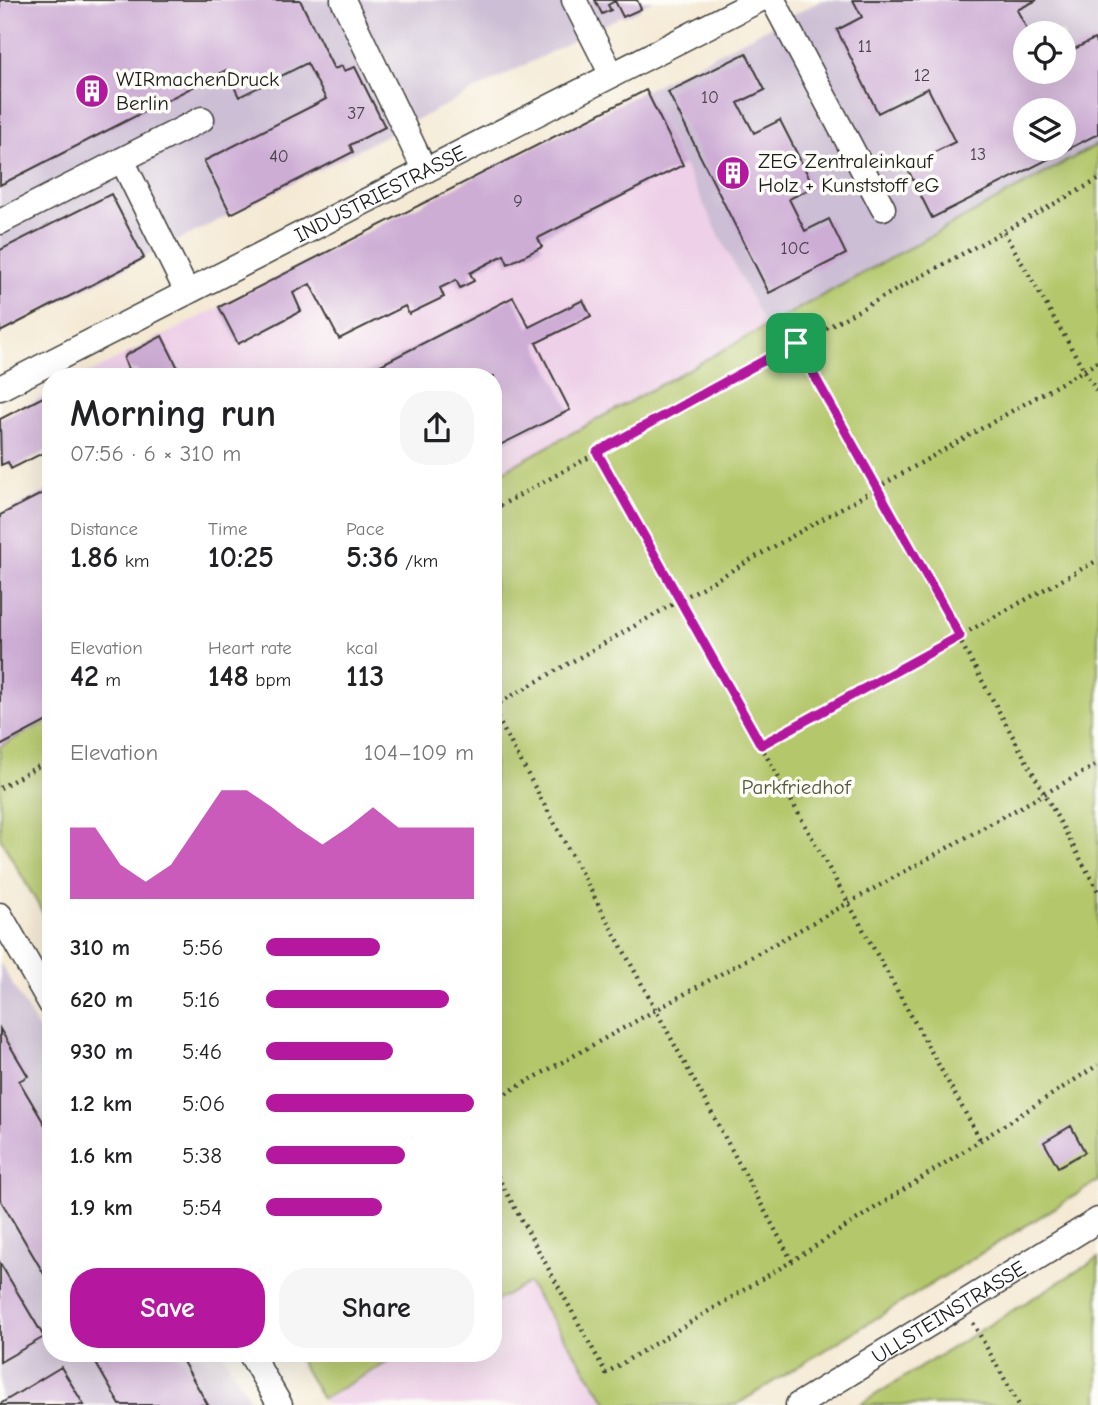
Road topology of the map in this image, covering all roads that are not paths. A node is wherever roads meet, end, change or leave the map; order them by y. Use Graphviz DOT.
graph roads {
  1 [pos="343,0"];
  2 [pos="574,0"];
  3 [pos="759,0"];
  4 [pos="773,0"];
  5 [pos="612,75"];
  6 [pos="202,120"];
  7 [pos="122,160"];
  8 [pos="425,171"];
  9 [pos="883,208"];
  10 [pos="0,222"];
  11 [pos="187,292"];
  12 [pos="0,388"];
  13 [pos="0,915"];
  14 [pos="42,988"];
  15 [pos="1098,1220"];
  16 [pos="255,1362"];
  17 [pos="280,1405"];
  18 [pos="798,1405"];
  1 -- 8 [label="street"];
  2 -- 5 [label="street"];
  3 -- 5 [label="street, INDUSTRIESTRASSE"];
  4 -- 9 [label="street"];
  5 -- 8 [label="street, INDUSTRIESTRASSE"];
  6 -- 7 [label="street"];
  7 -- 10 [label="street"];
  7 -- 11 [label="street"];
  8 -- 11 [label="street, INDUSTRIESTRASSE"];
  11 -- 12 [label="street, INDUSTRIESTRASSE"];
  13 -- 14 [label="street"];
  15 -- 18 [label="street, ULLSTEINSTRASSE"];
  16 -- 17 [label="street"];
}
